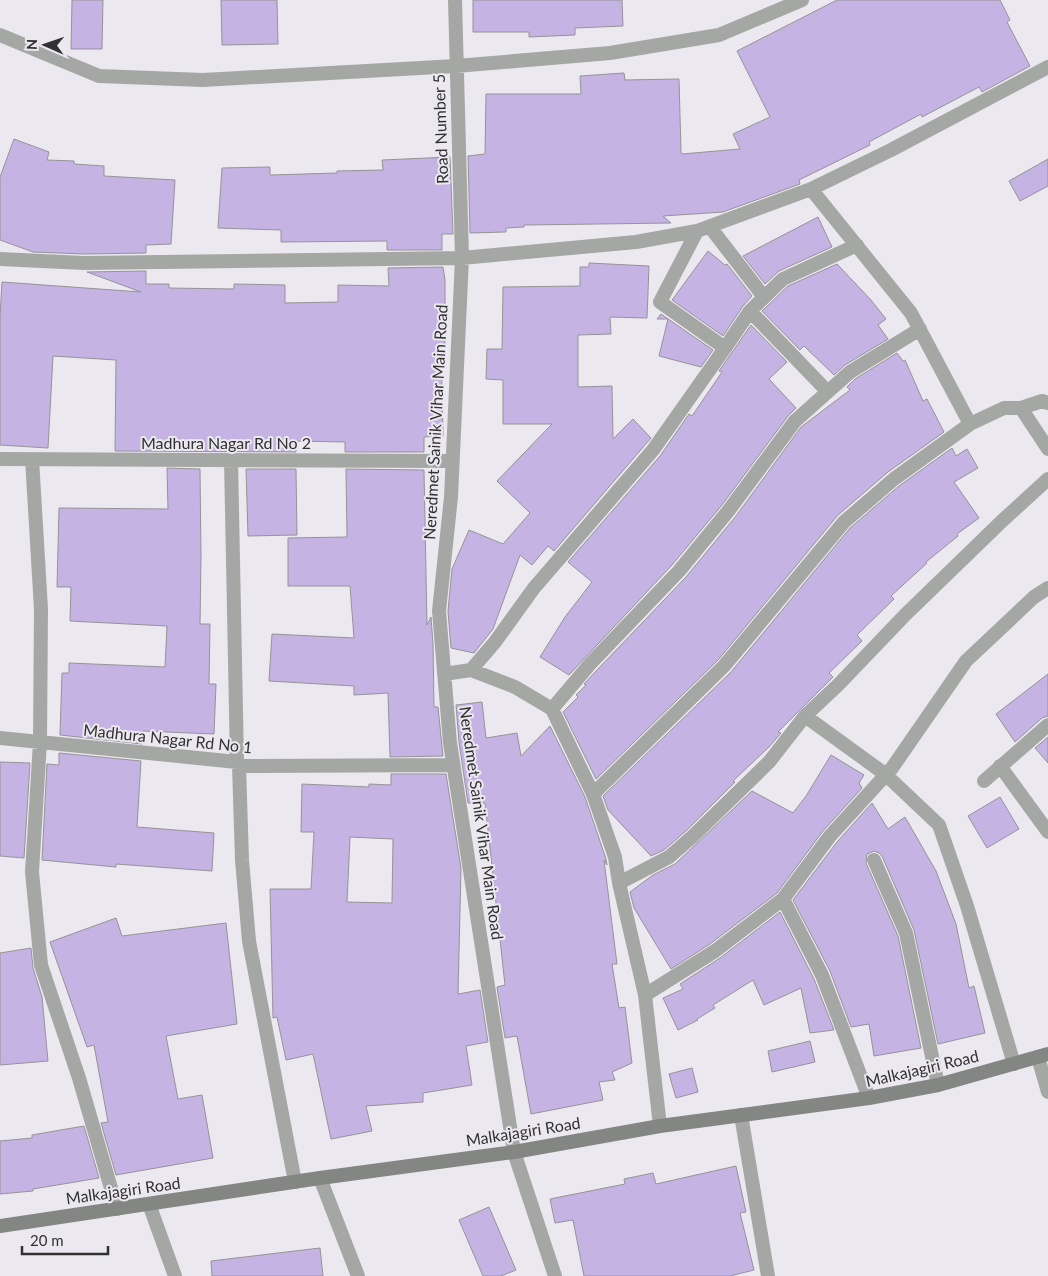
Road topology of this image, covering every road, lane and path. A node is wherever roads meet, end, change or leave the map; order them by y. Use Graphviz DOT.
graph roads {
  1 [pos="455,0"];
  2 [pos="802,0"];
  3 [pos="0,35"];
  4 [pos="456,66"];
  5 [pos="1048,67"];
  6 [pos="812,189"];
  7 [pos="703,229"];
  8 [pos="856,245"];
  9 [pos="462,258"];
  10 [pos="0,259"];
  11 [pos="764,298"];
  12 [pos="750,311"];
  13 [pos="920,329"];
  14 [pos="725,348"];
  15 [pos="827,391"];
  16 [pos="1048,403"];
  17 [pos="1021,408"];
  18 [pos="970,424"];
  19 [pos="1048,449"];
  20 [pos="0,459"];
  21 [pos="32,459"];
  22 [pos="231,459"];
  23 [pos="451,461"];
  24 [pos="1048,479"];
  25 [pos="1048,588"];
  26 [pos="471,670"];
  27 [pos="444,674"];
  28 [pos="552,708"];
  29 [pos="805,716"];
  30 [pos="1048,725"];
  31 [pos="0,738"];
  32 [pos="40,742"];
  33 [pos="238,764"];
  34 [pos="453,765"];
  35 [pos="1000,766"];
  36 [pos="885,774"];
  37 [pos="984,781"];
  38 [pos="594,794"];
  39 [pos="1048,832"];
  40 [pos="874,860"];
  41 [pos="619,882"];
  42 [pos="783,899"];
  43 [pos="645,995"];
  44 [pos="1043,1056"];
  45 [pos="1014,1064"];
  46 [pos="938,1085"];
  47 [pos="1048,1092"];
  48 [pos="869,1098"];
  49 [pos="741,1115"];
  50 [pos="660,1126"];
  51 [pos="514,1152"];
  52 [pos="320,1178"];
  53 [pos="295,1182"];
  54 [pos="149,1204"];
  55 [pos="117,1209"];
  56 [pos="0,1226"];
  57 [pos="175,1276"];
  58 [pos="358,1276"];
  59 [pos="555,1276"];
  60 [pos="768,1276"];
  1 -- 4 [label="street, Road Number 5"];
  2 -- 4 [label="street"];
  3 -- 4 [label="street"];
  4 -- 9 [label="street, Road Number 5"];
  5 -- 6 [label="street"];
  6 -- 7 [label="street"];
  6 -- 8 [label="street"];
  7 -- 9 [label="street"];
  7 -- 11 [label="street"];
  7 -- 14 [label="street"];
  8 -- 11 [label="street"];
  8 -- 13 [label="street"];
  9 -- 10 [label="street"];
  9 -- 23 [label="street, Neredmet Sainik Vihar Main Road"];
  11 -- 12 [label="street"];
  12 -- 14 [label="street"];
  12 -- 15 [label="street"];
  13 -- 15 [label="street"];
  13 -- 18 [label="street"];
  14 -- 26 [label="street"];
  15 -- 28 [label="street"];
  16 -- 17 [label="street"];
  17 -- 18 [label="street"];
  17 -- 19 [label="street"];
  18 -- 38 [label="street"];
  20 -- 21 [label="street, Madhura Nagar Rd No 2"];
  21 -- 22 [label="street, Madhura Nagar Rd No 2"];
  21 -- 32 [label="street"];
  22 -- 23 [label="street, Madhura Nagar Rd No 2"];
  22 -- 33 [label="street"];
  23 -- 27 [label="street, Neredmet Sainik Vihar Main Road"];
  24 -- 29 [label="street"];
  25 -- 36 [label="street"];
  26 -- 27 [label="street"];
  26 -- 28 [label="street"];
  27 -- 34 [label="street, Neredmet Sainik Vihar Main Road"];
  28 -- 38 [label="street"];
  29 -- 36 [label="street"];
  29 -- 41 [label="street"];
  30 -- 35 [label="street"];
  31 -- 32 [label="street, Madhura Nagar Rd No 1"];
  32 -- 33 [label="street, Madhura Nagar Rd No 1"];
  32 -- 55 [label="street"];
  33 -- 34 [label="street, Madhura Nagar Rd No 1"];
  33 -- 53 [label="street"];
  34 -- 51 [label="street, Neredmet Sainik Vihar Main Road"];
  35 -- 37 [label="street"];
  35 -- 39 [label="street"];
  36 -- 42 [label="street"];
  36 -- 45 [label="street"];
  38 -- 41 [label="street"];
  40 -- 46 [label="street"];
  41 -- 43 [label="street"];
  42 -- 43 [label="street"];
  42 -- 48 [label="street"];
  43 -- 50 [label="street"];
  44 -- 45 [label="main road, Malkajagiri Road"];
  44 -- 47 [label="street"];
  45 -- 46 [label="main road, Malkajagiri Road"];
  46 -- 48 [label="main road, Malkajagiri Road"];
  48 -- 49 [label="main road, Malkajagiri Road"];
  49 -- 50 [label="main road, Malkajagiri Road"];
  49 -- 60 [label="street"];
  50 -- 51 [label="main road, Malkajagiri Road"];
  51 -- 52 [label="main road, Malkajagiri Road"];
  51 -- 59 [label="street, Neredmet Sainik Vihar Main Road"];
  52 -- 53 [label="main road, Malkajagiri Road"];
  52 -- 58 [label="street"];
  53 -- 54 [label="main road, Malkajagiri Road"];
  54 -- 55 [label="main road, Malkajagiri Road"];
  54 -- 57 [label="street"];
  55 -- 56 [label="main road, Malkajagiri Road"];
}
